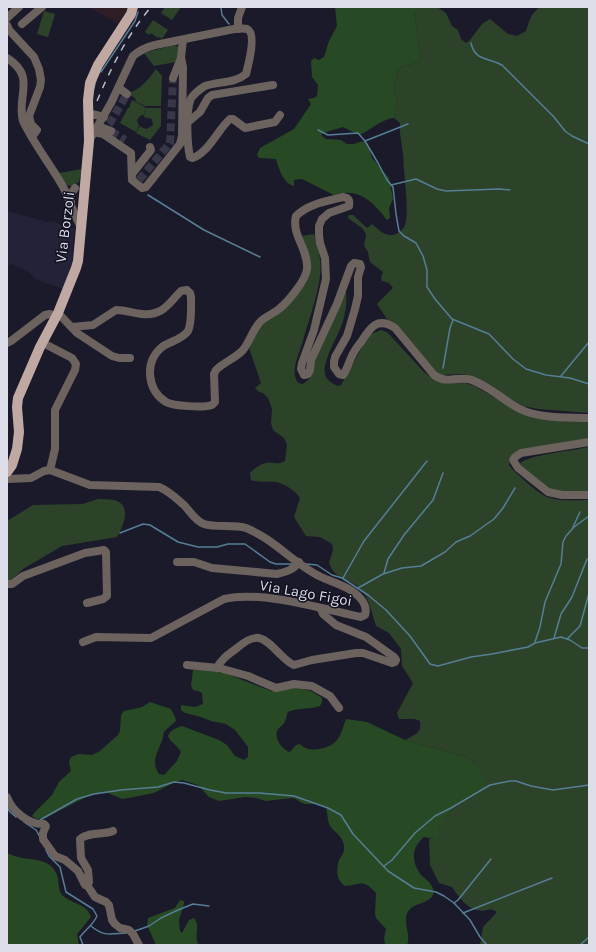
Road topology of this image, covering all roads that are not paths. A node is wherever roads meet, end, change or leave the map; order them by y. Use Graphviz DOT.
graph roads {
  1 [pos="18,7"];
  2 [pos="42,7"];
  3 [pos="134,7"];
  4 [pos="242,7"];
  5 [pos="7,18"];
  6 [pos="22,24"];
  7 [pos="7,25"];
  8 [pos="238,29"];
  9 [pos="183,40"];
  10 [pos="181,57"];
  11 [pos="7,58"];
  12 [pos="173,78"];
  13 [pos="273,85"];
  14 [pos="119,88"];
  15 [pos="127,94"];
  16 [pos="88,113"];
  17 [pos="280,115"];
  18 [pos="104,117"];
  19 [pos="188,122"];
  20 [pos="109,128"];
  21 [pos="96,129"];
  22 [pos="32,137"];
  23 [pos="89,141"];
  24 [pos="150,147"];
  25 [pos="134,177"];
  26 [pos="62,185"];
  27 [pos="80,188"];
  28 [pos="71,204"];
  29 [pos="83,206"];
  30 [pos="81,227"];
  31 [pos="57,314"];
  32 [pos="72,327"];
  33 [pos="7,343"];
  34 [pos="43,343"];
  35 [pos="130,358"];
  36 [pos="589,418"];
  37 [pos="589,442"];
  38 [pos="50,470"];
  39 [pos="7,472"];
  40 [pos="7,479"];
  41 [pos="589,495"];
  42 [pos="177,562"];
  43 [pos="299,562"];
  44 [pos="7,584"];
  45 [pos="87,602"];
  46 [pos="321,608"];
  47 [pos="86,641"];
  48 [pos="187,665"];
  49 [pos="217,668"];
  50 [pos="339,708"];
  51 [pos="7,797"];
  52 [pos="113,831"];
  53 [pos="87,885"];
  54 [pos="139,945"];
  1 -- 5 [label="street"];
  2 -- 6 [label="street"];
  3 -- 16 [label="main road, Via Borzoli"];
  4 -- 8 [label="street"];
  7 -- 22 [label="street"];
  8 -- 9 [label="street"];
  8 -- 19 [label="street"];
  9 -- 10 [label="street"];
  9 -- 14 [label="street"];
  10 -- 12 [label="street"];
  10 -- 25 [label="street"];
  11 -- 22 [label="street"];
  13 -- 19 [label="street"];
  14 -- 15 [label="street"];
  14 -- 18 [label="street"];
  16 -- 18 [label="street"];
  16 -- 23 [label="main road, Via Borzoli"];
  17 -- 19 [label="street"];
  18 -- 21 [label="street"];
  20 -- 21 [label="street"];
  21 -- 23 [label="street"];
  21 -- 25 [label="street"];
  22 -- 26 [label="street"];
  23 -- 27 [label="main road, Via Borzoli"];
  24 -- 25 [label="street"];
  26 -- 27 [label="street"];
  26 -- 28 [label="street"];
  27 -- 28 [label="street"];
  27 -- 29 [label="main road, Via Borzoli"];
  28 -- 29 [label="street"];
  28 -- 30 [label="street"];
  29 -- 30 [label="main road, Via Borzoli"];
  30 -- 31 [label="main road, Via Borzoli"];
  31 -- 32 [label="street"];
  31 -- 33 [label="street"];
  31 -- 34 [label="main road, Via Borzoli"];
  32 -- 35 [label="street"];
  32 -- 36 [label="street"];
  34 -- 38 [label="street"];
  34 -- 39 [label="main road, Via Borzoli"];
  37 -- 41 [label="street"];
  38 -- 40 [label="street"];
  38 -- 43 [label="street, Via Lago Figoi"];
  42 -- 43 [label="street, Via Lago Figoi"];
  43 -- 46 [label="street, Via Lago Figoi"];
  44 -- 45 [label="street"];
  46 -- 47 [label="street, Via Lago Figoi"];
  46 -- 49 [label="street"];
  48 -- 49 [label="street"];
  49 -- 50 [label="street"];
  51 -- 53 [label="street"];
  52 -- 53 [label="street"];
  53 -- 54 [label="street"];
}
